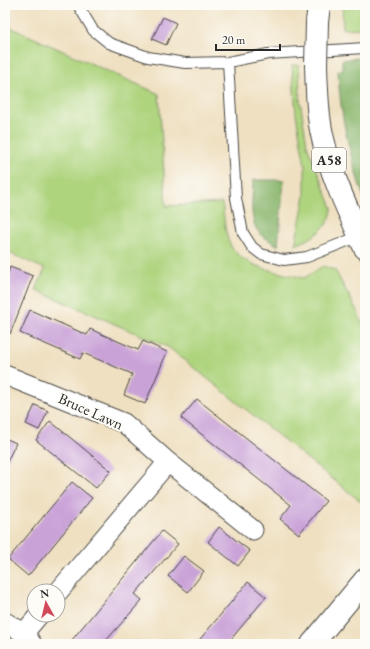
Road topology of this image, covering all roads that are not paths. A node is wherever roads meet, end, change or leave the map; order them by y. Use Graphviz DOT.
graph roads {
  1 [pos="78,5"];
  2 [pos="318,14"];
  3 [pos="365,48"];
  4 [pos="228,62"];
  5 [pos="362,242"];
  6 [pos="5,375"];
  7 [pos="168,462"];
  8 [pos="253,530"];
  9 [pos="365,580"];
  10 [pos="66,583"];
  11 [pos="5,622"];
  12 [pos="35,623"];
  13 [pos="28,638"];
  14 [pos="312,644"];
  1 -- 4 [label="lane"];
  2 -- 5 [label="main road, A58, bridge"];
  3 -- 4 [label="lane"];
  4 -- 5 [label="lane"];
  6 -- 7 [label="street, Bruce Lawn"];
  7 -- 8 [label="street, Bruce Lawn"];
  7 -- 10 [label="street"];
  9 -- 14 [label="main road"];
  11 -- 13 [label="street"];
  12 -- 13 [label="street"];
}
